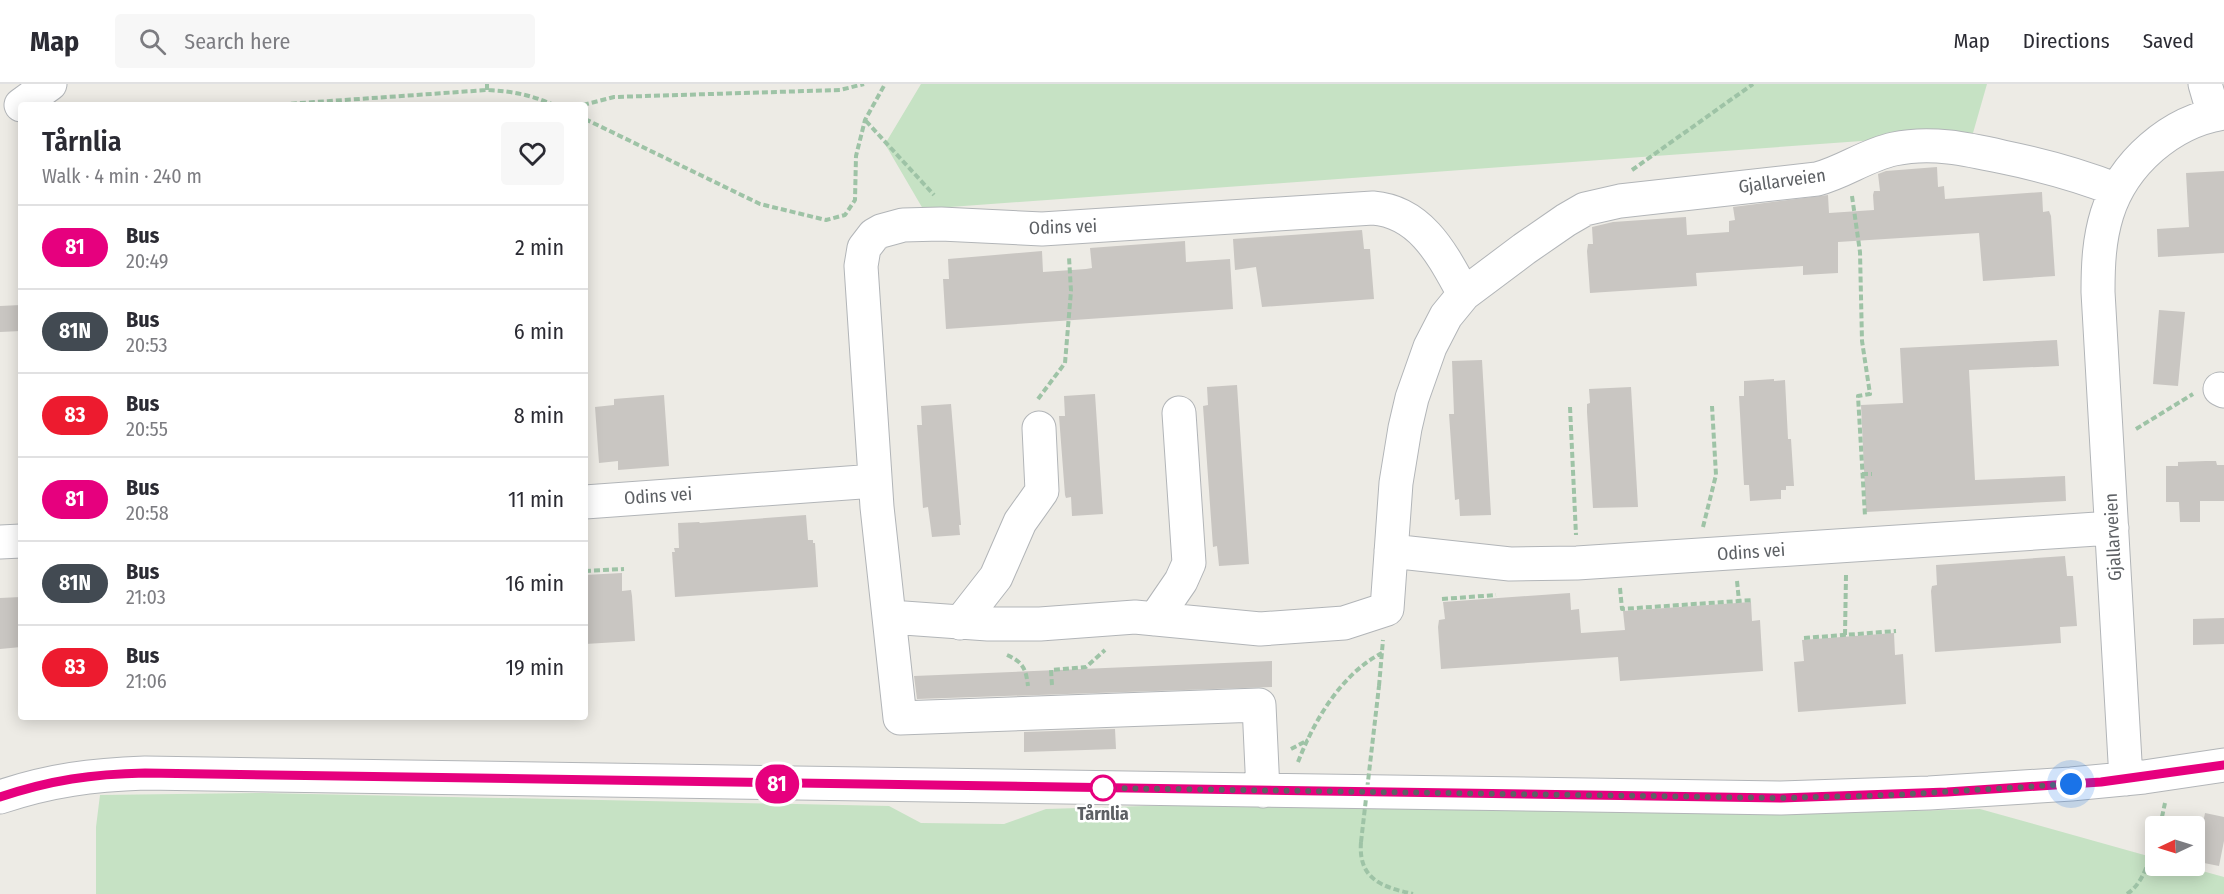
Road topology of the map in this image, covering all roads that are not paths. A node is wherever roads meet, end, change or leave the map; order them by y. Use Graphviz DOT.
graph roads {
  1 [pos="50,84"];
  2 [pos="2205,84"];
  3 [pos="25,102"];
  4 [pos="18,107"];
  5 [pos="2219,114"];
  6 [pos="0,121"];
  7 [pos="2117,190"];
  8 [pos="1464,294"];
  9 [pos="1179,413"];
  10 [pos="1039,428"];
  11 [pos="875,482"];
  12 [pos="588,502"];
  13 [pos="2112,528"];
  14 [pos="18,541"];
  15 [pos="0,542"];
  16 [pos="1391,551"];
  17 [pos="890,617"];
  18 [pos="1155,619"];
  19 [pos="974,624"];
  20 [pos="2224,765"];
  21 [pos="2126,779"];
  22 [pos="1263,791"];
  23 [pos="0,797"];
  1 -- 3 [label="street"];
  2 -- 5 [label="street"];
  4 -- 6 [label="street"];
  5 -- 7 [label="street, Gjallarveien"];
  7 -- 8 [label="street, Gjallarveien"];
  7 -- 13 [label="street, Gjallarveien"];
  8 -- 11 [label="street, Odins vei"];
  8 -- 16 [label="street, Gjallarveien"];
  9 -- 18 [label="street"];
  10 -- 19 [label="street"];
  11 -- 12 [label="street, Odins vei"];
  11 -- 17 [label="street, Odins vei"];
  13 -- 16 [label="street, Odins vei"];
  13 -- 21 [label="street, Gjallarveien"];
  14 -- 15 [label="street"];
  16 -- 18 [label="street, Gjallarveien"];
  17 -- 19 [label="street"];
  17 -- 22 [label="street, Odins vei"];
  18 -- 19 [label="street"];
  20 -- 21 [label="street"];
  21 -- 22 [label="street"];
  22 -- 23 [label="street"];
}
